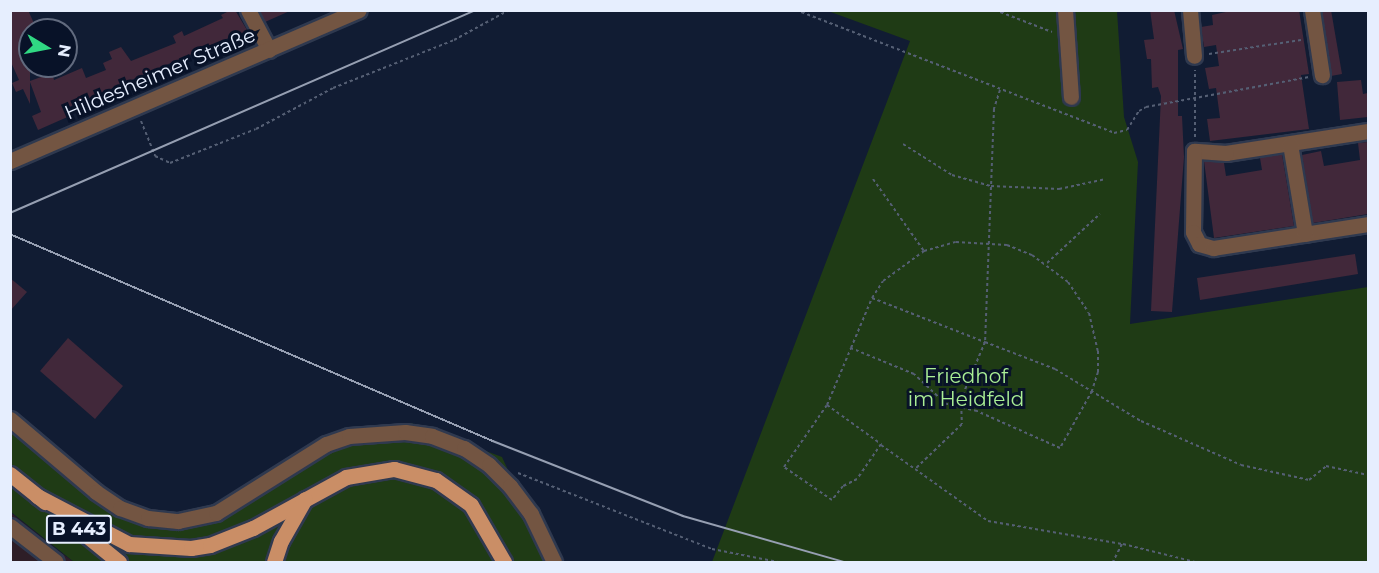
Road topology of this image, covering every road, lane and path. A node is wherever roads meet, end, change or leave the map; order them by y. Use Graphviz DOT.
graph roads {
  1 [pos="248,10"];
  2 [pos="359,10"];
  3 [pos="509,10"];
  4 [pos="796,10"];
  5 [pos="995,10"];
  6 [pos="1065,10"];
  7 [pos="1190,10"];
  8 [pos="1312,10"];
  9 [pos="1066,33"];
  10 [pos="1316,37"];
  11 [pos="269,50"];
  12 [pos="1194,56"];
  13 [pos="1322,75"];
  14 [pos="1000,90"];
  15 [pos="1071,97"];
  16 [pos="1197,100"];
  17 [pos="135,107"];
  18 [pos="1368,131"];
  19 [pos="903,144"];
  20 [pos="1290,144"];
  21 [pos="1194,152"];
  22 [pos="10,161"];
  23 [pos="873,179"];
  24 [pos="1106,179"];
  25 [pos="991,186"];
  26 [pos="1100,214"];
  27 [pos="1368,224"];
  28 [pos="1305,234"];
  29 [pos="989,243"];
  30 [pos="924,251"];
  31 [pos="1047,263"];
  32 [pos="872,298"];
  33 [pos="985,342"];
  34 [pos="851,348"];
  35 [pos="1092,391"];
  36 [pos="827,405"];
  37 [pos="962,410"];
  38 [pos="10,419"];
  39 [pos="880,444"];
  40 [pos="489,465"];
  41 [pos="915,470"];
  42 [pos="10,474"];
  43 [pos="1368,475"];
  44 [pos="38,496"];
  45 [pos="305,499"];
  46 [pos="10,526"];
  47 [pos="1122,544"];
  48 [pos="56,562"];
  49 [pos="120,562"];
  50 [pos="274,562"];
  51 [pos="504,562"];
  52 [pos="554,562"];
  53 [pos="778,562"];
  54 [pos="1113,562"];
  55 [pos="1196,562"];
  1 -- 11 [label="street"];
  2 -- 11 [label="street, Hildesheimer Straße"];
  3 -- 17 [label="path"];
  4 -- 14 [label="path"];
  5 -- 9 [label="path"];
  6 -- 9 [label="street"];
  7 -- 12 [label="street"];
  8 -- 10 [label="street"];
  9 -- 15 [label="street"];
  10 -- 12 [label="path"];
  10 -- 13 [label="street"];
  11 -- 17 [label="street, Hildesheimer Straße"];
  12 -- 16 [label="path"];
  13 -- 16 [label="path"];
  14 -- 16 [label="path"];
  14 -- 25 [label="path"];
  16 -- 21 [label="path"];
  17 -- 22 [label="street, Hildesheimer Straße"];
  18 -- 20 [label="street"];
  19 -- 25 [label="path"];
  20 -- 21 [label="street"];
  20 -- 28 [label="street"];
  21 -- 28 [label="street"];
  23 -- 30 [label="path"];
  24 -- 25 [label="path"];
  25 -- 29 [label="path"];
  26 -- 31 [label="path"];
  27 -- 28 [label="street"];
  29 -- 30 [label="path"];
  29 -- 31 [label="path"];
  29 -- 33 [label="path"];
  30 -- 32 [label="path"];
  31 -- 35 [label="path"];
  32 -- 33 [label="path"];
  32 -- 34 [label="path"];
  33 -- 35 [label="path"];
  33 -- 37 [label="path"];
  34 -- 36 [label="path"];
  34 -- 37 [label="path"];
  35 -- 37 [label="path"];
  35 -- 43 [label="path"];
  36 -- 39 [label="path"];
  36 -- 39 [label="path"];
  37 -- 41 [label="path"];
  38 -- 40 [label="street"];
  39 -- 41 [label="path"];
  40 -- 52 [label="street"];
  40 -- 53 [label="path"];
  41 -- 47 [label="path"];
  42 -- 44 [label="main road, B 443"];
  44 -- 45 [label="main road"];
  44 -- 49 [label="main road, B 443"];
  45 -- 50 [label="main road"];
  45 -- 51 [label="main road"];
  46 -- 48 [label="street"];
  47 -- 54 [label="path"];
  47 -- 55 [label="path"];
}
